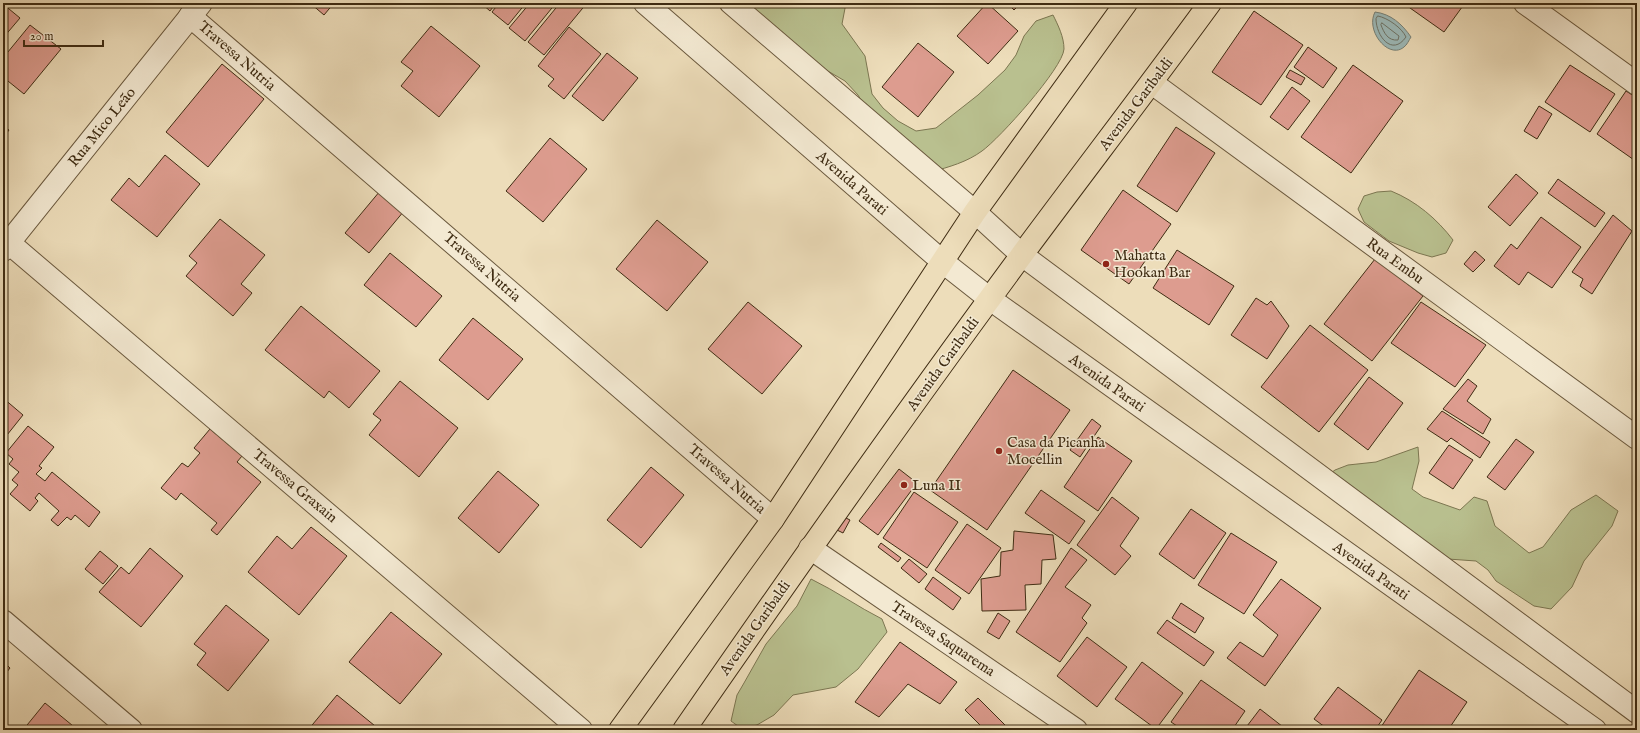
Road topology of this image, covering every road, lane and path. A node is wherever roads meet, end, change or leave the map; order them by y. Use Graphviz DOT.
graph roads {
  1 [pos="645,3"];
  2 [pos="732,3"];
  3 [pos="1126,3"];
  4 [pos="1210,3"];
  5 [pos="1525,3"];
  6 [pos="196,10"];
  7 [pos="1152,83"];
  8 [pos="1637,84"];
  9 [pos="975,212"];
  10 [pos="6,247"];
  11 [pos="1022,255"];
  12 [pos="943,262"];
  13 [pos="990,299"];
  14 [pos="1637,438"];
  15 [pos="773,519"];
  16 [pos="810,548"];
  17 [pos="3,621"];
  18 [pos="1637,712"];
  19 [pos="131,730"];
  20 [pos="582,730"];
  21 [pos="620,730"];
  22 [pos="684,730"];
  23 [pos="1076,730"];
  24 [pos="1594,730"];
  1 -- 12 [label="street, Avenida Parati"];
  2 -- 9 [label="street"];
  3 -- 9 [label="main road"];
  4 -- 7 [label="main road, Avenida Garibaldi"];
  5 -- 8 [label="street"];
  6 -- 10 [label="street, Rua Mico Leão"];
  6 -- 15 [label="street, Travessa Nutria"];
  7 -- 11 [label="main road, Avenida Garibaldi"];
  7 -- 14 [label="street, Rua Embu"];
  9 -- 11 [label="street"];
  9 -- 12 [label="main road"];
  10 -- 20 [label="street, Travessa Graxain"];
  11 -- 13 [label="main road, Avenida Garibaldi"];
  11 -- 18 [label="street"];
  12 -- 13 [label="street, Avenida Parati"];
  12 -- 15 [label="main road"];
  13 -- 16 [label="main road, Avenida Garibaldi"];
  13 -- 24 [label="street, Avenida Parati"];
  15 -- 21 [label="main road"];
  16 -- 22 [label="main road, Avenida Garibaldi"];
  16 -- 23 [label="street, Travessa Saquarema"];
  17 -- 19 [label="street"];
}
